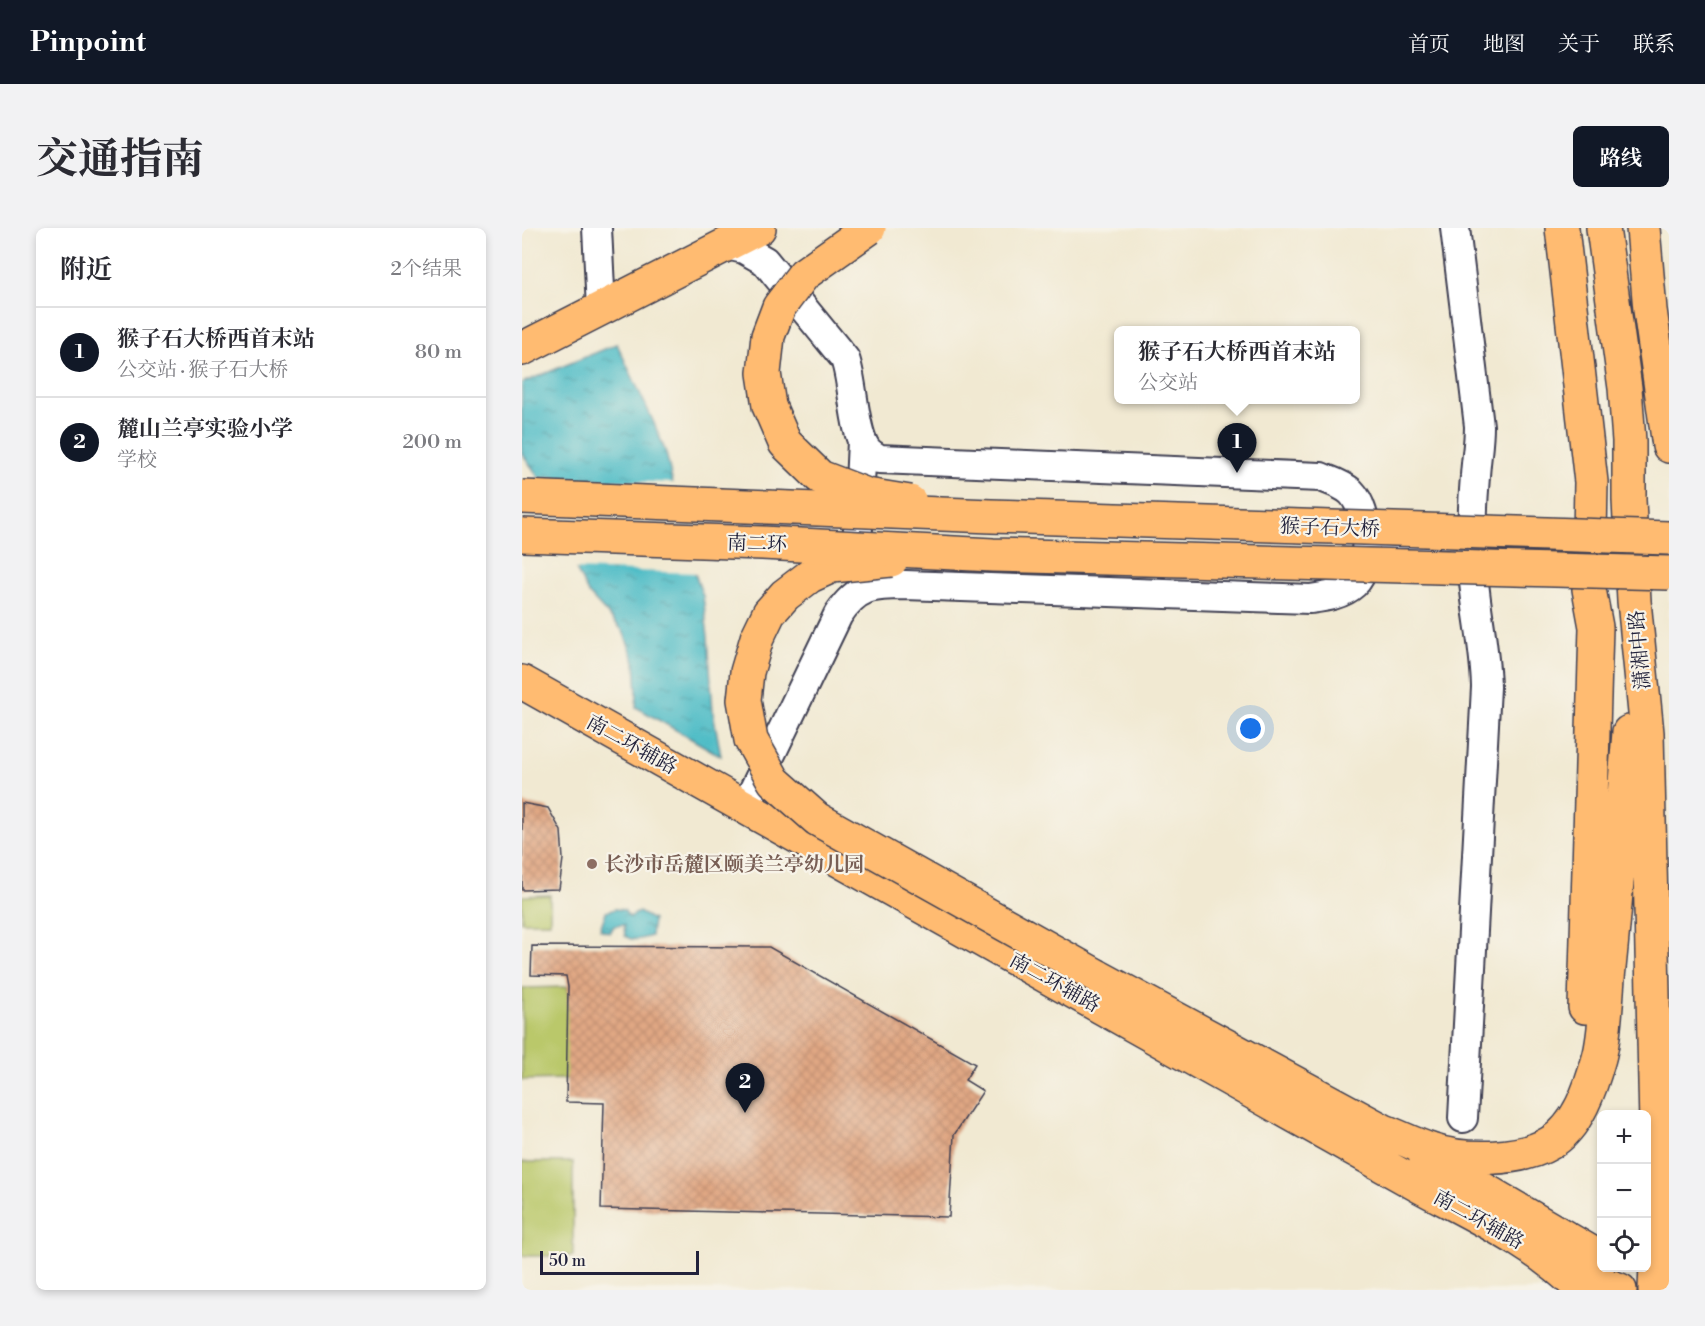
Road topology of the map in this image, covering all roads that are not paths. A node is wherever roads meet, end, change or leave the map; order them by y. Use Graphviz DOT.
graph roads {
  1 [pos="597,228"];
  2 [pos="759,228"];
  3 [pos="869,228"];
  4 [pos="1455,228"];
  5 [pos="1562,228"];
  6 [pos="1604,228"];
  7 [pos="1643,228"];
  8 [pos="719,249"];
  9 [pos="601,309"];
  10 [pos="522,349"];
  11 [pos="862,441"];
  12 [pos="1669,446"];
  13 [pos="522,497"];
  14 [pos="991,516"];
  15 [pos="522,535"];
  16 [pos="1669,538"];
  17 [pos="1366,548"];
  18 [pos="1472,551"];
  19 [pos="1585,553"];
  20 [pos="993,555"];
  21 [pos="1669,573"];
  22 [pos="855,594"];
  23 [pos="1634,602"];
  24 [pos="522,682"];
  25 [pos="745,808"];
  26 [pos="1590,815"];
  27 [pos="1618,870"];
  28 [pos="1653,983"];
  29 [pos="1577,1113"];
  30 [pos="1463,1118"];
  31 [pos="1384,1131"];
  32 [pos="1520,1240"];
  33 [pos="1597,1256"];
  34 [pos="1625,1272"];
  35 [pos="1582,1290"];
  36 [pos="1620,1290"];
  37 [pos="1646,1290"];
  38 [pos="1655,1290"];
  1 -- 9 [label="street"];
  2 -- 8 [label="main road"];
  3 -- 14 [label="main road, bridge"];
  4 -- 18 [label="street"];
  5 -- 19 [label="main road"];
  6 -- 23 [label="main road, 潇湘中路"];
  7 -- 12 [label="main road"];
  8 -- 9 [label="main road"];
  8 -- 11 [label="street"];
  9 -- 10 [label="main road"];
  11 -- 17 [label="street"];
  11 -- 22 [label="street"];
  13 -- 14 [label="main road, 南二环, bridge"];
  14 -- 16 [label="main road, 猴子石大桥, bridge"];
  15 -- 20 [label="main road, 南二环, bridge"];
  17 -- 18 [label="street"];
  17 -- 22 [label="street"];
  18 -- 19 [label="street"];
  18 -- 30 [label="street"];
  19 -- 26 [label="main road"];
  20 -- 21 [label="main road, 猴子石大桥, bridge"];
  20 -- 31 [label="main road, bridge"];
  22 -- 25 [label="street"];
  23 -- 27 [label="main road"];
  23 -- 28 [label="main road, 潇湘中路"];
  24 -- 25 [label="main road, 南二环辅路"];
  25 -- 32 [label="main road, 南二环辅路"];
  26 -- 27 [label="main road"];
  26 -- 29 [label="main road"];
  27 -- 28 [label="main road"];
  27 -- 29 [label="main road"];
  28 -- 38 [label="main road, 潇湘中路"];
  29 -- 31 [label="main road"];
  31 -- 33 [label="main road"];
  32 -- 35 [label="main road, 南二环辅路"];
  32 -- 36 [label="main road"];
  34 -- 37 [label="main road"];
}
